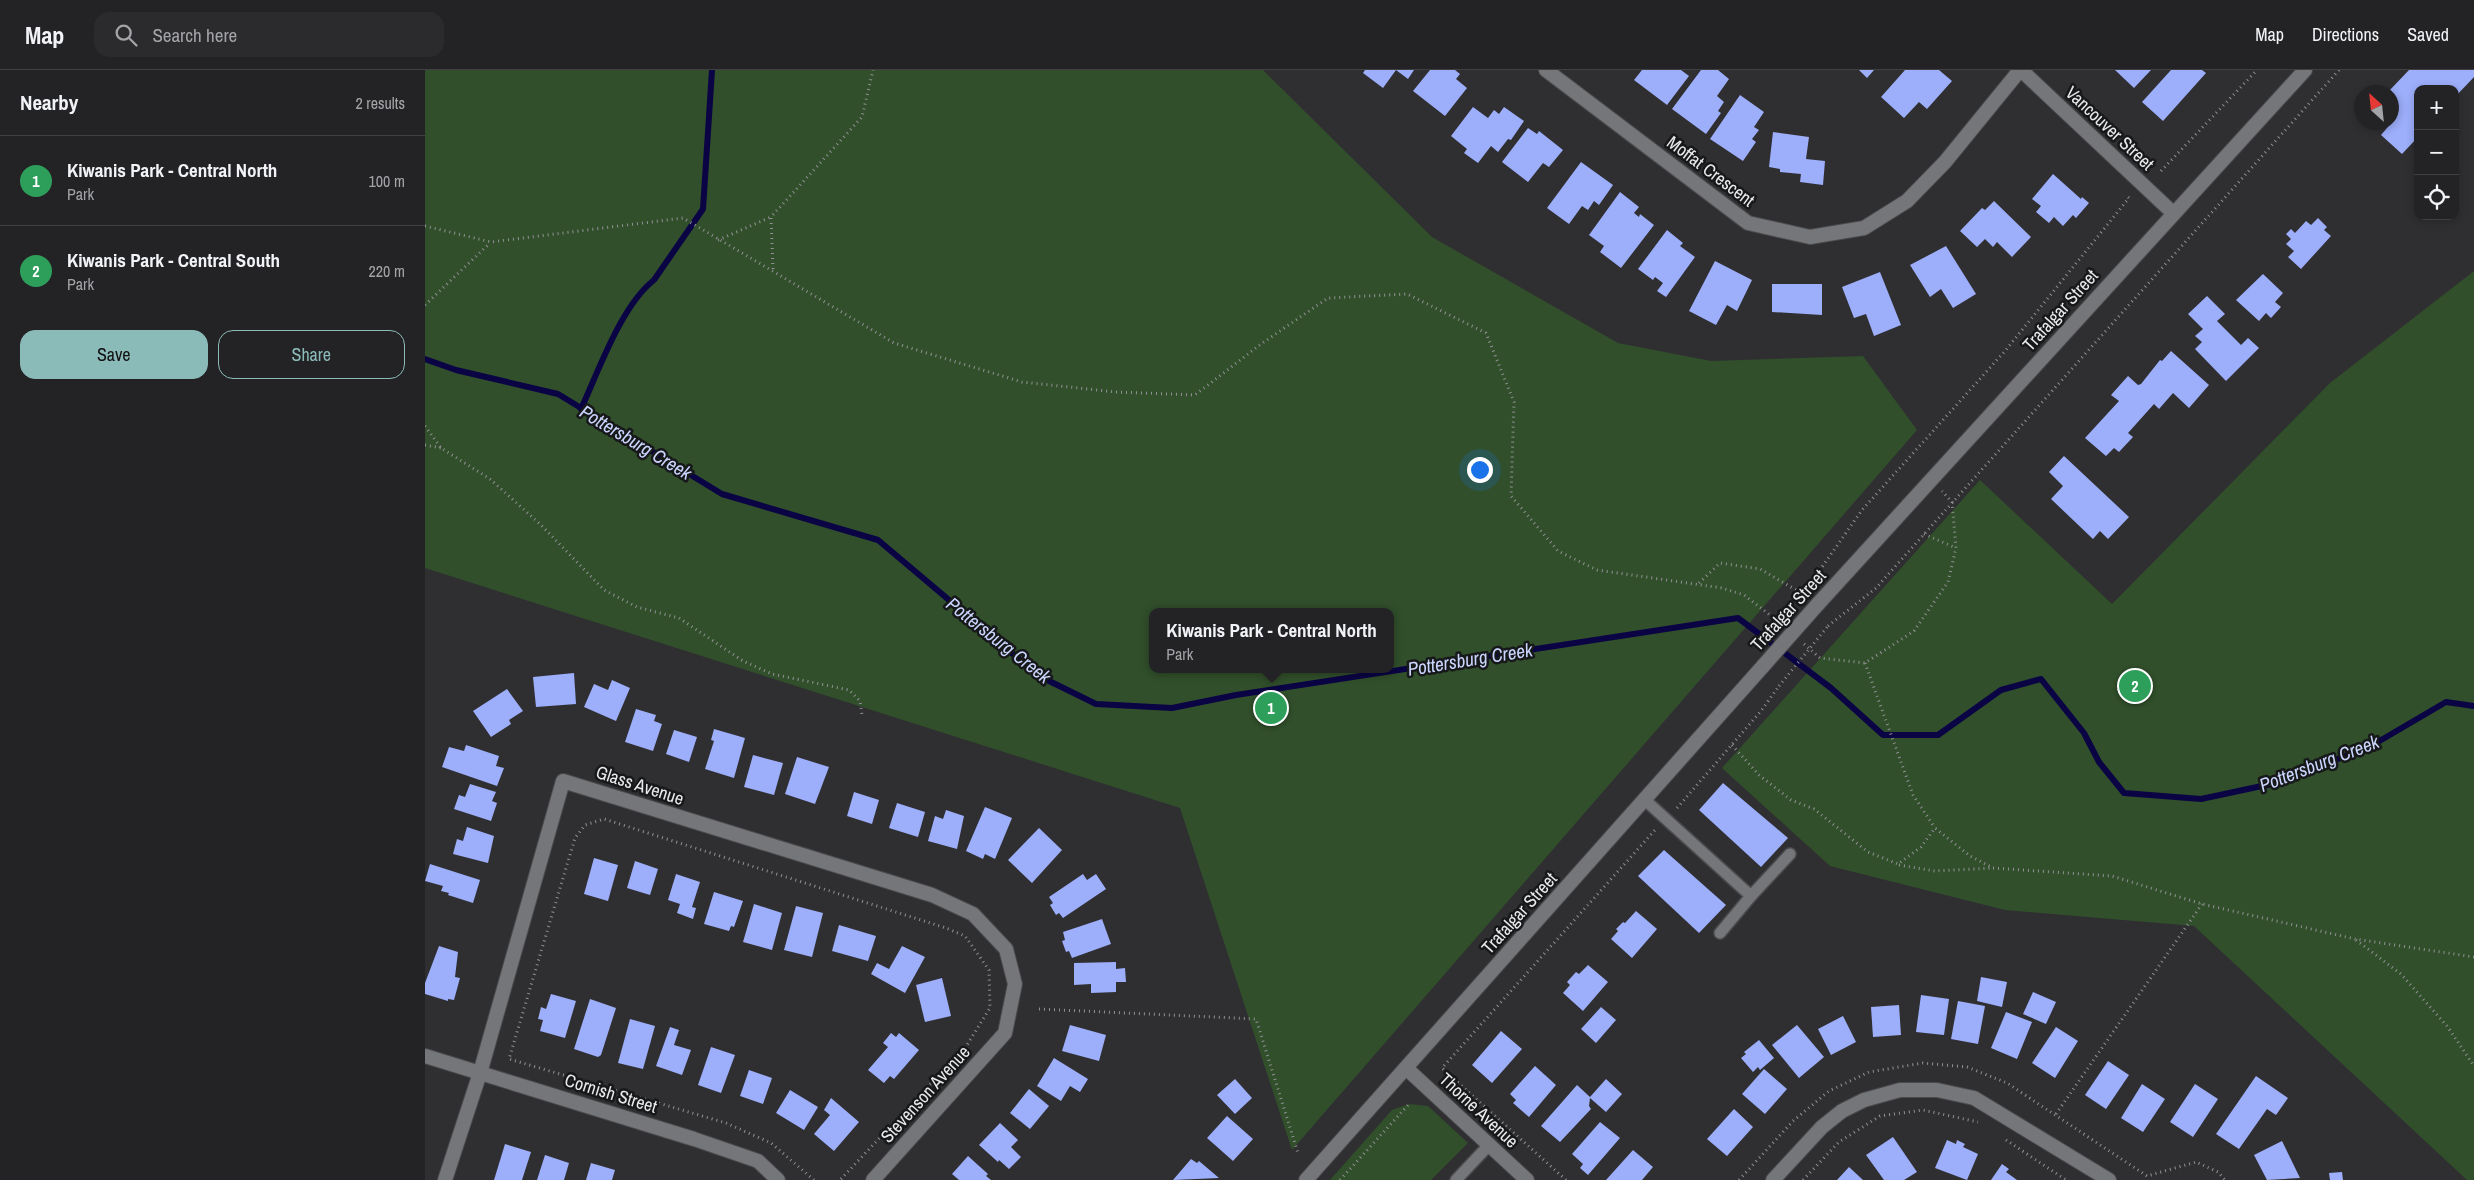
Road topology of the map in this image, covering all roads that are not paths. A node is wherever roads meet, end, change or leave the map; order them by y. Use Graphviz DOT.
graph roads {
  1 [pos="1546,70"];
  2 [pos="2021,70"];
  3 [pos="2305,70"];
  4 [pos="2173,213"];
  5 [pos="1645,800"];
  6 [pos="1789,854"];
  7 [pos="1751,896"];
  8 [pos="1720,933"];
  9 [pos="1005,1033"];
  10 [pos="425,1056"];
  11 [pos="1406,1068"];
  12 [pos="480,1073"];
  13 [pos="1489,1145"];
  14 [pos="445,1180"];
  15 [pos="779,1180"];
  16 [pos="873,1180"];
  17 [pos="1306,1180"];
  18 [pos="1456,1180"];
  19 [pos="1527,1180"];
  20 [pos="1773,1180"];
  21 [pos="2109,1180"];
  1 -- 2 [label="street, Moffat Crescent"];
  2 -- 4 [label="street, Vancouver Street"];
  3 -- 4 [label="street, Trafalgar Street"];
  4 -- 5 [label="street, Trafalgar Street, bridge"];
  5 -- 7 [label="lane"];
  5 -- 11 [label="street, Trafalgar Street"];
  6 -- 7 [label="lane"];
  7 -- 8 [label="lane"];
  9 -- 12 [label="street, Glass Avenue"];
  9 -- 16 [label="street, Stevenson Avenue"];
  10 -- 12 [label="street, Cornish Street"];
  11 -- 13 [label="street, Thorne Avenue"];
  11 -- 17 [label="street, Trafalgar Street"];
  12 -- 14 [label="street, Glass Avenue"];
  12 -- 15 [label="street, Cornish Street"];
  13 -- 18 [label="lane"];
  13 -- 19 [label="street, Thorne Avenue"];
  20 -- 21 [label="street"];
}
